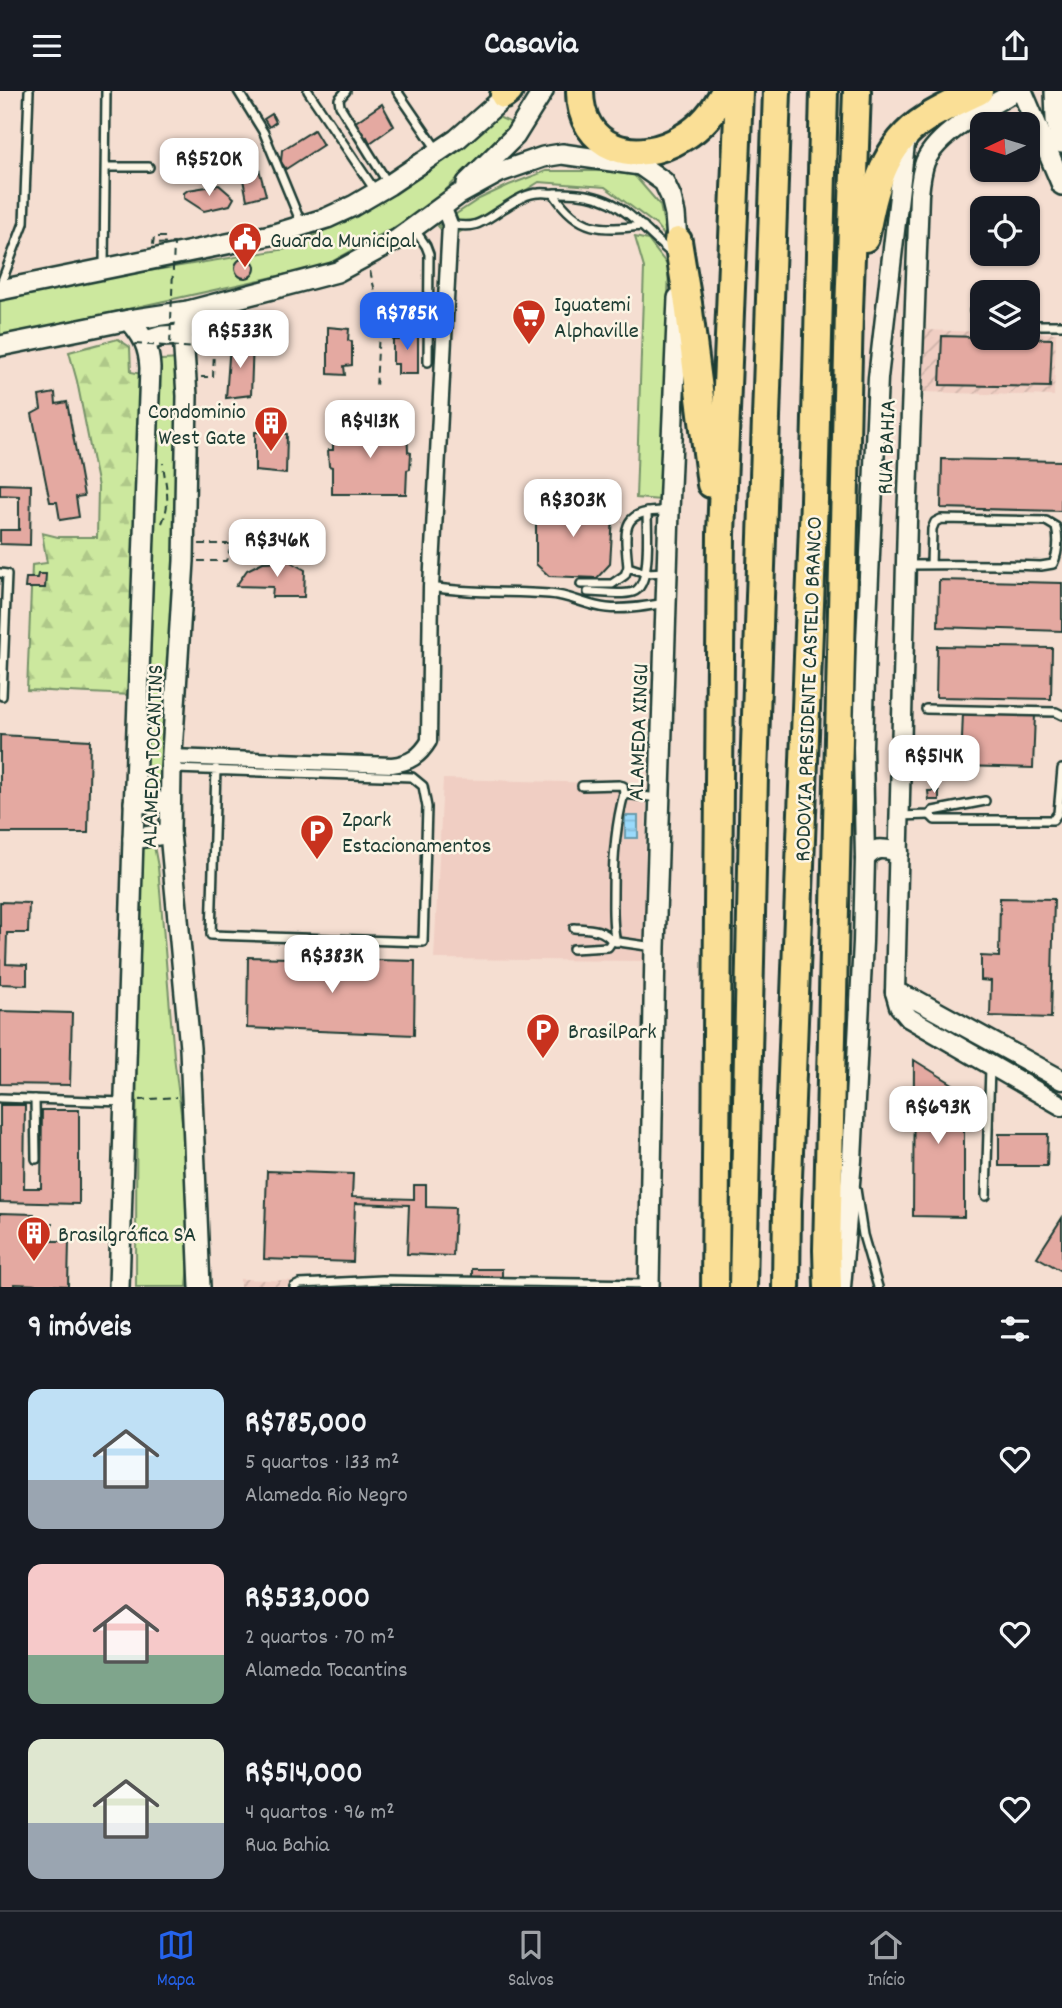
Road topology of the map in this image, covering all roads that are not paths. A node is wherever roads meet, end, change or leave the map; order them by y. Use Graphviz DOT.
graph roads {
  1 [pos="29,91"];
  2 [pos="106,91"];
  3 [pos="238,91"];
  4 [pos="308,91"];
  5 [pos="346,91"];
  6 [pos="397,91"];
  7 [pos="543,91"];
  8 [pos="580,91"];
  9 [pos="725,91"];
  10 [pos="739,91"];
  11 [pos="777,91"];
  12 [pos="824,91"];
  13 [pos="858,91"];
  14 [pos="979,91"];
  15 [pos="1016,91"];
  16 [pos="1021,91"];
  17 [pos="1055,91"];
  18 [pos="507,92"];
  19 [pos="1031,112"];
  20 [pos="1040,119"];
  21 [pos="1059,120"];
  22 [pos="912,129"];
  23 [pos="1040,133"];
  24 [pos="1062,143"];
  25 [pos="438,152"];
  26 [pos="106,167"];
  27 [pos="149,167"];
  28 [pos="1062,185"];
  29 [pos="383,189"];
  30 [pos="554,194"];
  31 [pos="450,208"];
  32 [pos="643,226"];
  33 [pos="302,227"];
  34 [pos="413,229"];
  35 [pos="678,250"];
  36 [pos="104,270"];
  37 [pos="0,288"];
  38 [pos="188,310"];
  39 [pos="849,311"];
  40 [pos="129,320"];
  41 [pos="1040,325"];
  42 [pos="1062,325"];
  43 [pos="177,341"];
  44 [pos="141,343"];
  45 [pos="0,346"];
  46 [pos="428,362"];
  47 [pos="668,511"];
  48 [pos="647,512"];
  49 [pos="721,534"];
  50 [pos="906,565"];
  51 [pos="931,565"];
  52 [pos="628,567"];
  53 [pos="667,572"];
  54 [pos="0,573"];
  55 [pos="646,573"];
  56 [pos="581,584"];
  57 [pos="431,587"];
  58 [pos="588,592"];
  59 [pos="666,603"];
  60 [pos="2,696"];
  61 [pos="926,709"];
  62 [pos="1062,715"];
  63 [pos="171,763"];
  64 [pos="216,769"];
  65 [pos="1062,769"];
  66 [pos="901,771"];
  67 [pos="935,771"];
  68 [pos="582,786"];
  69 [pos="624,794"];
  70 [pos="660,798"];
  71 [pos="985,801"];
  72 [pos="170,802"];
  73 [pos="134,803"];
  74 [pos="930,815"];
  75 [pos="899,816"];
  76 [pos="170,833"];
  77 [pos="133,839"];
  78 [pos="899,852"];
  79 [pos="865,859"];
  80 [pos="574,928"];
  81 [pos="614,942"];
  82 [pos="655,947"];
  83 [pos="573,949"];
  84 [pos="895,992"];
  85 [pos="918,1001"];
  86 [pos="909,1018"];
  87 [pos="990,1065"];
  88 [pos="1062,1080"];
  89 [pos="0,1098"];
  90 [pos="35,1099"];
  91 [pos="124,1102"];
  92 [pos="1062,1106"];
  93 [pos="36,1159"];
  94 [pos="852,1160"];
  95 [pos="986,1196"];
  96 [pos="649,1285"];
  97 [pos="119,1287"];
  98 [pos="200,1287"];
  99 [pos="294,1287"];
  100 [pos="715,1287"];
  101 [pos="743,1287"];
  102 [pos="786,1287"];
  103 [pos="828,1287"];
  104 [pos="841,1287"];
  105 [pos="878,1287"];
  1 -- 37 [label="lane"];
  2 -- 26 [label="lane"];
  3 -- 33 [label="lane"];
  4 -- 29 [label="lane"];
  5 -- 29 [label="lane"];
  6 -- 25 [label="lane"];
  7 -- 31 [label="main road"];
  8 -- 9 [label="highway"];
  10 -- 49 [label="highway"];
  11 -- 101 [label="highway"];
  12 -- 102 [label="highway, RODOVIA PRESIDENTE CASTELO BRANCO"];
  13 -- 39 [label="highway, RODOVIA PRESIDENTE CASTELO BRANCO"];
  14 -- 22 [label="highway"];
  15 -- 50 [label="street, RUA BAHIA"];
  16 -- 19 [label="main road"];
  17 -- 21 [label="main road"];
  18 -- 25 [label="main road"];
  20 -- 21 [label="main road"];
  21 -- 24 [label="main road"];
  22 -- 39 [label="highway"];
  22 -- 79 [label="street"];
  23 -- 28 [label="main road"];
  25 -- 29 [label="main road"];
  26 -- 27 [label="lane"];
  26 -- 36 [label="lane"];
  29 -- 33 [label="main road"];
  30 -- 31 [label="lane"];
  30 -- 32 [label="lane"];
  30 -- 32 [label="lane"];
  31 -- 34 [label="main road"];
  31 -- 35 [label="main road, ALAMEDA XINGU"];
  31 -- 57 [label="street"];
  32 -- 35 [label="lane"];
  33 -- 36 [label="main road"];
  34 -- 38 [label="main road"];
  34 -- 46 [label="lane"];
  35 -- 47 [label="main road, ALAMEDA XINGU"];
  35 -- 49 [label="highway"];
  36 -- 37 [label="main road"];
  38 -- 40 [label="main road"];
  38 -- 43 [label="main road, ALAMEDA TOCANTINS"];
  39 -- 103 [label="highway, RODOVIA PRESIDENTE CASTELO BRANCO"];
  40 -- 44 [label="main road"];
  40 -- 45 [label="main road"];
  41 -- 42 [label="lane"];
  43 -- 44 [label="main road"];
  43 -- 63 [label="main road, ALAMEDA TOCANTINS"];
  44 -- 73 [label="main road, ALAMEDA TOCANTINS"];
  47 -- 48 [label="lane"];
  47 -- 53 [label="main road, ALAMEDA XINGU"];
  48 -- 52 [label="lane"];
  48 -- 55 [label="lane"];
  49 -- 100 [label="highway"];
  50 -- 51 [label="lane"];
  50 -- 66 [label="street, RUA BAHIA"];
  51 -- 51 [label="lane"];
  52 -- 55 [label="lane"];
  52 -- 56 [label="lane"];
  53 -- 55 [label="lane"];
  53 -- 59 [label="main road, ALAMEDA XINGU"];
  54 -- 60 [label="lane"];
  55 -- 58 [label="lane"];
  57 -- 59 [label="lane"];
  57 -- 63 [label="street"];
  59 -- 70 [label="main road, ALAMEDA XINGU"];
  61 -- 62 [label="lane"];
  63 -- 64 [label="lane"];
  63 -- 72 [label="main road, ALAMEDA TOCANTINS"];
  64 -- 64 [label="lane"];
  65 -- 74 [label="lane"];
  66 -- 67 [label="lane"];
  66 -- 75 [label="street, RUA BAHIA"];
  68 -- 69 [label="lane"];
  69 -- 70 [label="lane"];
  69 -- 81 [label="lane"];
  70 -- 82 [label="main road, ALAMEDA XINGU"];
  71 -- 74 [label="lane"];
  72 -- 73 [label="main road"];
  72 -- 76 [label="main road, ALAMEDA TOCANTINS"];
  73 -- 77 [label="main road, ALAMEDA TOCANTINS"];
  74 -- 75 [label="lane"];
  75 -- 78 [label="street, RUA BAHIA"];
  76 -- 77 [label="main road"];
  76 -- 98 [label="main road, ALAMEDA TOCANTINS"];
  77 -- 91 [label="main road, ALAMEDA TOCANTINS"];
  78 -- 79 [label="street"];
  78 -- 84 [label="street, RUA BAHIA"];
  79 -- 94 [label="street"];
  80 -- 81 [label="lane"];
  81 -- 82 [label="lane"];
  81 -- 83 [label="lane"];
  82 -- 96 [label="main road, ALAMEDA XINGU"];
  84 -- 85 [label="street"];
  84 -- 86 [label="street, RUA BAHIA"];
  85 -- 86 [label="street"];
  85 -- 88 [label="street"];
  86 -- 87 [label="street"];
  87 -- 92 [label="street"];
  87 -- 95 [label="lane"];
  89 -- 90 [label="lane"];
  90 -- 91 [label="lane"];
  90 -- 93 [label="lane"];
  91 -- 97 [label="main road, ALAMEDA TOCANTINS"];
  94 -- 104 [label="street"];
  94 -- 105 [label="lane"];
  96 -- 99 [label="lane"];
}
